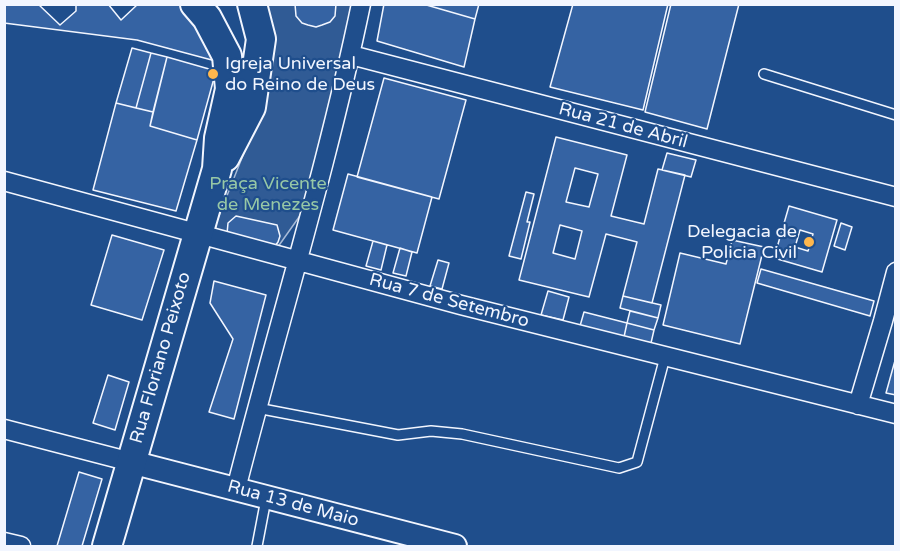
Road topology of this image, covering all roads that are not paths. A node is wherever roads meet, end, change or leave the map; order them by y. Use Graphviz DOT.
graph roads {
  1 [pos="195,4"];
  2 [pos="252,4"];
  3 [pos="361,4"];
  4 [pos="351,55"];
  5 [pos="764,74"];
  6 [pos="896,115"];
  7 [pos="217,169"];
  8 [pos="4,181"];
  9 [pos="896,197"];
  10 [pos="198,233"];
  11 [pos="298,261"];
  12 [pos="896,272"];
  13 [pos="665,357"];
  14 [pos="858,405"];
  15 [pos="257,408"];
  16 [pos="896,414"];
  17 [pos="4,429"];
  18 [pos="130,462"];
  19 [pos="236,489"];
  20 [pos="266,499"];
  21 [pos="4,542"];
  22 [pos="21,546"];
  23 [pos="107,546"];
  24 [pos="257,546"];
  25 [pos="455,546"];
  1 -- 7 [label="highway, Rua Floriano Peixoto"];
  2 -- 7 [label="highway, Rua Floriano Peixoto"];
  3 -- 4 [label="street"];
  4 -- 9 [label="street, Rua 21 de Abril"];
  4 -- 11 [label="street"];
  5 -- 6 [label="lane"];
  7 -- 10 [label="highway, Rua Floriano Peixoto"];
  8 -- 10 [label="street, Rua 7 de Setembro"];
  10 -- 11 [label="street, Rua 7 de Setembro"];
  10 -- 18 [label="highway, Rua Floriano Peixoto"];
  11 -- 13 [label="street, Rua 7 de Setembro"];
  11 -- 15 [label="street"];
  12 -- 14 [label="street"];
  13 -- 14 [label="street, Rua 7 de Setembro"];
  13 -- 15 [label="lane"];
  14 -- 16 [label="street, Rua 7 de Setembro"];
  15 -- 19 [label="street"];
  17 -- 18 [label="street"];
  18 -- 19 [label="street, Rua 13 de Maio"];
  18 -- 23 [label="highway, Rua Floriano Peixoto"];
  19 -- 20 [label="street, Rua 13 de Maio"];
  20 -- 24 [label="lane"];
  20 -- 25 [label="street, Rua 13 de Maio"];
  21 -- 22 [label="street"];
}
